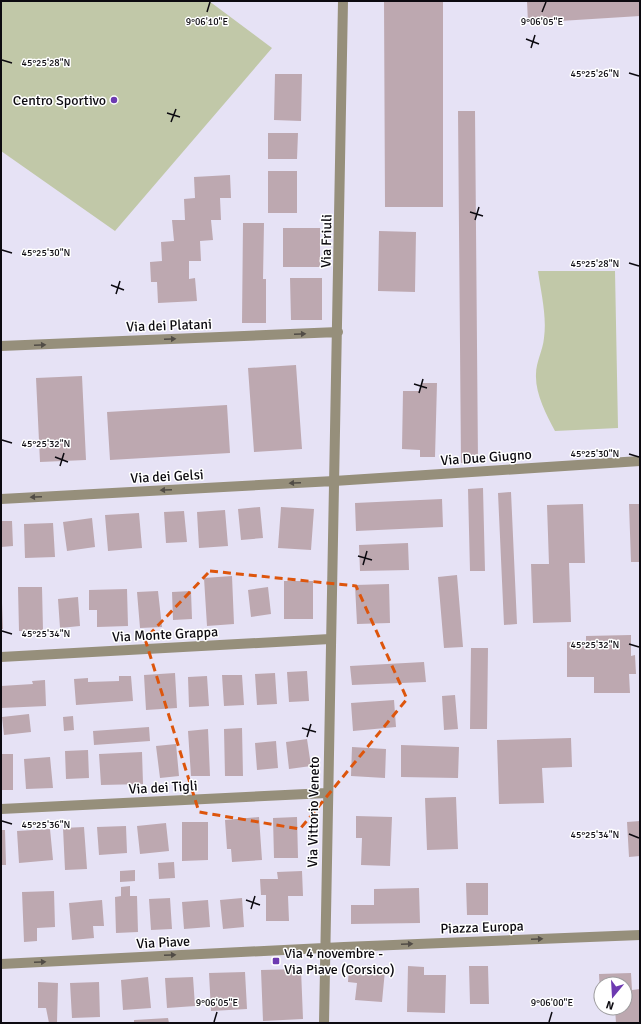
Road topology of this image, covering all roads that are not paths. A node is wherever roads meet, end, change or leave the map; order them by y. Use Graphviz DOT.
graph roads {
  1 [pos="344,1"];
  2 [pos="338,332"];
  3 [pos="1,346"];
  4 [pos="640,461"];
  5 [pos="334,481"];
  6 [pos="1,499"];
  7 [pos="330,639"];
  8 [pos="1,657"];
  9 [pos="327,793"];
  10 [pos="1,809"];
  11 [pos="640,935"];
  12 [pos="326,948"];
  13 [pos="1,964"];
  14 [pos="324,1023"];
  1 -- 2 [label="street, Via Friuli"];
  3 -- 2 [label="street, Via dei Platani, one-way"];
  2 -- 5 [label="street, Via Friuli"];
  4 -- 5 [label="street, Via Due Giugno"];
  5 -- 6 [label="street, Via dei Gelsi, one-way"];
  5 -- 7 [label="street, Via Vittorio Veneto"];
  7 -- 8 [label="street, Via Monte Grappa"];
  7 -- 9 [label="street, Via Vittorio Veneto"];
  9 -- 10 [label="street, Via dei Tigli"];
  9 -- 12 [label="street, Via Vittorio Veneto"];
  12 -- 11 [label="street, Piazza Europa, one-way"];
  13 -- 12 [label="street, Via Piave, one-way"];
  12 -- 14 [label="street, Via Vittorio Veneto"];
}
